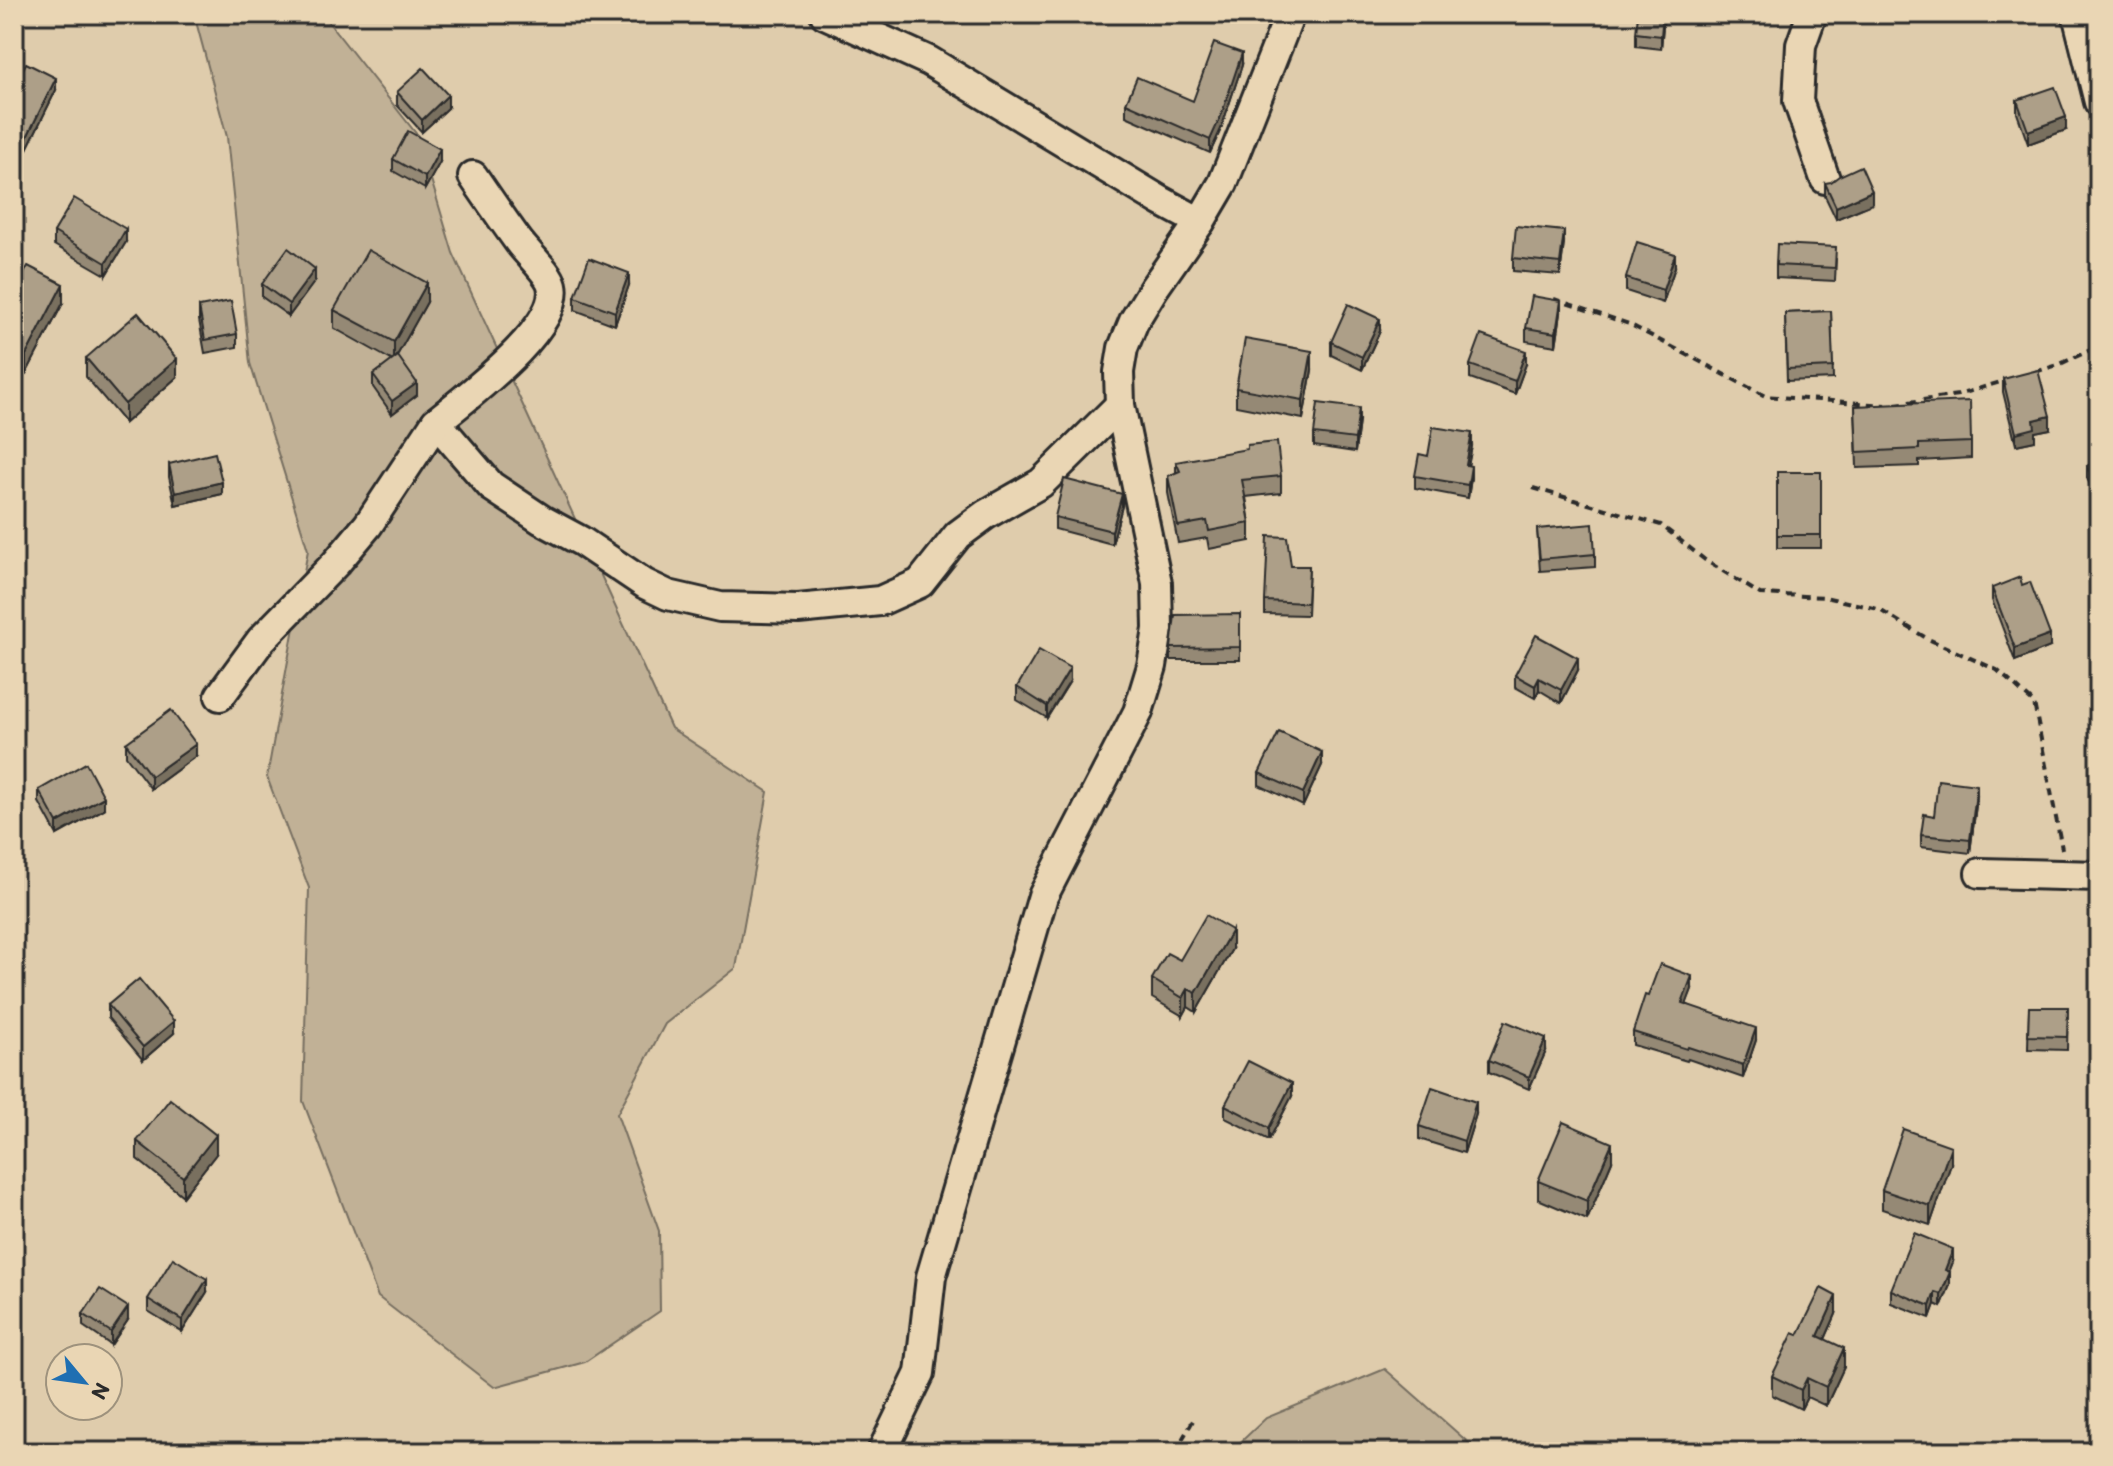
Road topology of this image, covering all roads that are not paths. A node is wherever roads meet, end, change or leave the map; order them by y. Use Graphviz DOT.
graph roads {
  1 [pos="825,14"];
  2 [pos="1290,14"];
  3 [pos="1812,14"];
  4 [pos="2077,14"];
  5 [pos="2099,102"];
  6 [pos="473,176"];
  7 [pos="1825,179"];
  8 [pos="1200,222"];
  9 [pos="1120,405"];
  10 [pos="436,422"];
  11 [pos="220,696"];
  12 [pos="1980,873"];
  13 [pos="2099,876"];
  14 [pos="882,1452"];
  1 -- 8 [label="street"];
  2 -- 8 [label="street"];
  3 -- 7 [label="street"];
  4 -- 5 [label="street"];
  6 -- 10 [label="street"];
  8 -- 9 [label="street"];
  9 -- 10 [label="street"];
  9 -- 14 [label="street"];
  10 -- 11 [label="street"];
  12 -- 13 [label="street"];
}
